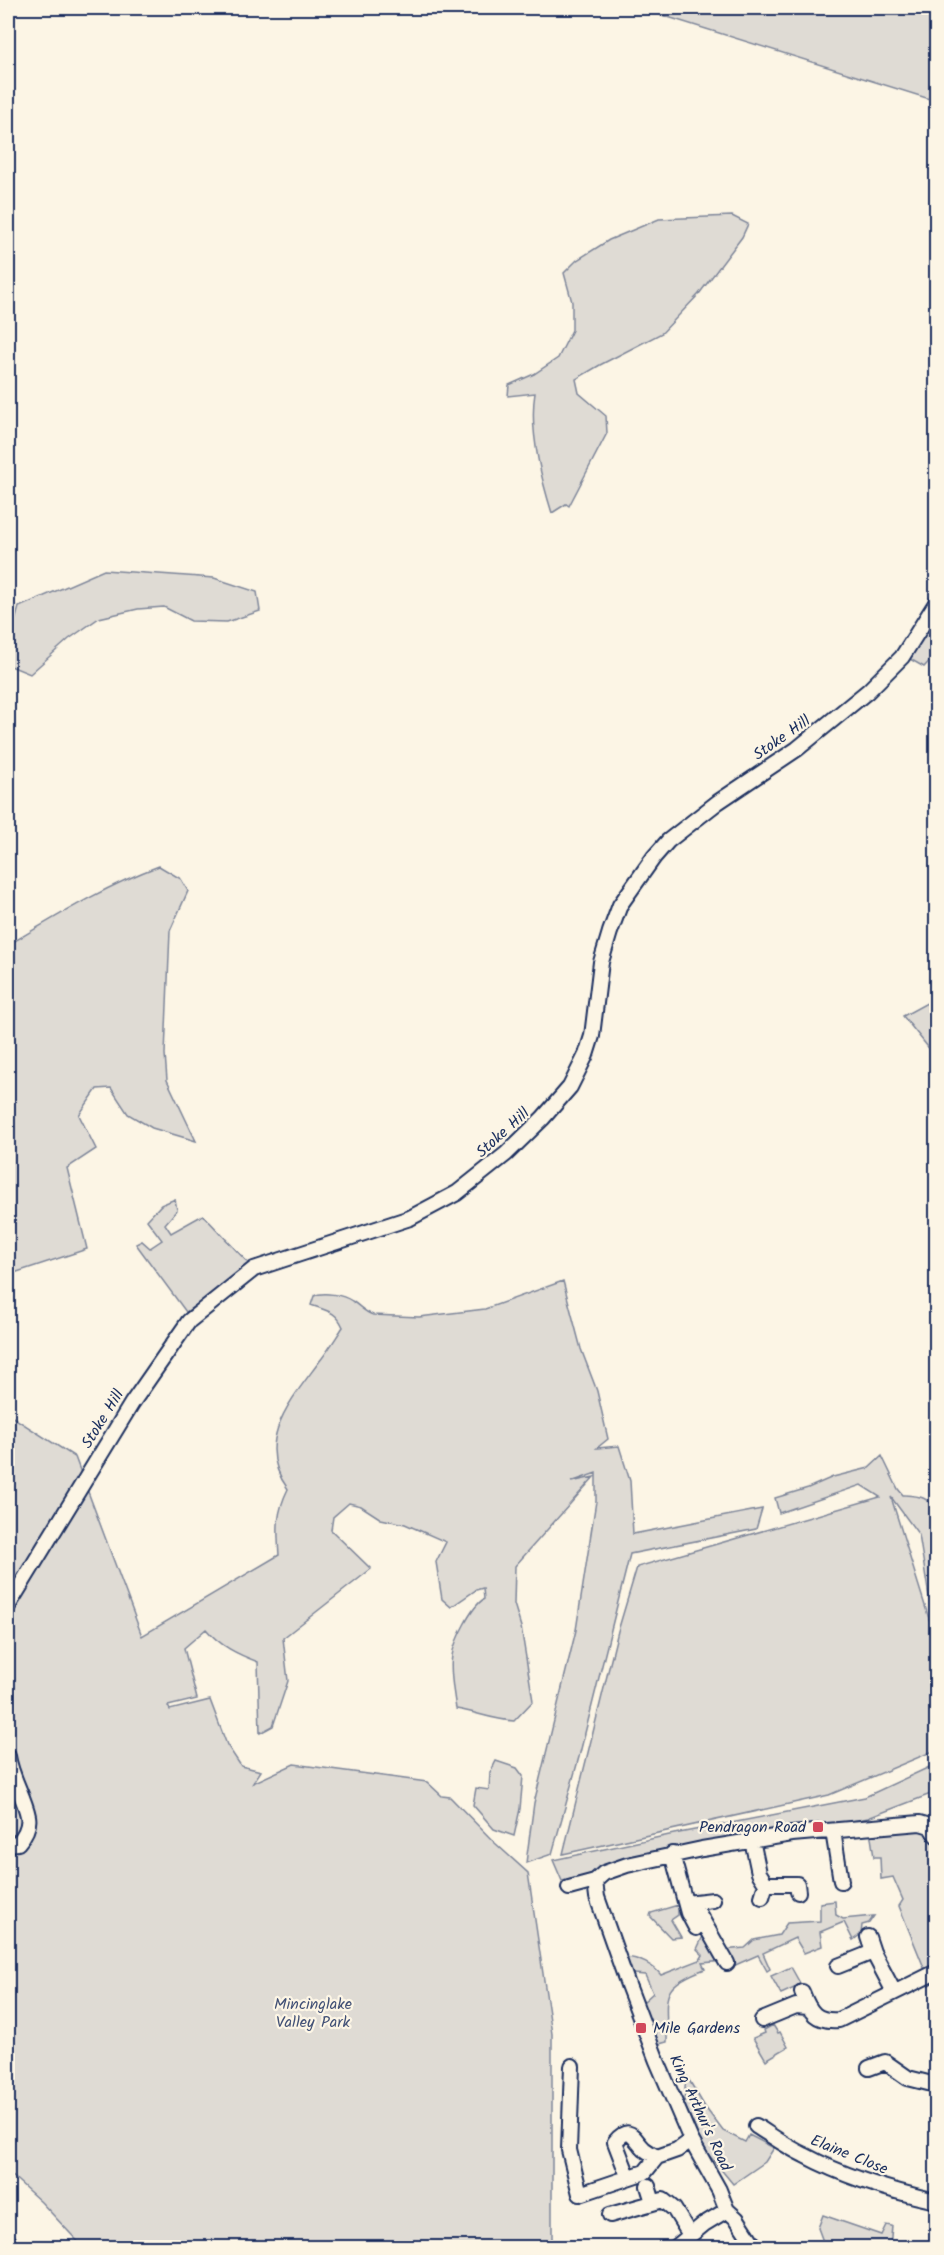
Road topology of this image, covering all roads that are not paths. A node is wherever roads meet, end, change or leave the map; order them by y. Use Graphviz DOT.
graph roads {
  1 [pos="936,603"];
  2 [pos="8,1606"];
  3 [pos="8,1756"];
  4 [pos="932,1830"];
  5 [pos="833,1831"];
  6 [pos="752,1840"];
  7 [pos="8,1844"];
  8 [pos="672,1854"];
  9 [pos="595,1881"];
  10 [pos="841,1881"];
  11 [pos="569,1888"];
  12 [pos="798,1892"];
  13 [pos="713,1900"];
  14 [pos="686,1905"];
  15 [pos="696,1928"];
  16 [pos="868,1937"];
  17 [pos="873,1952"];
  18 [pos="727,1963"];
  19 [pos="838,1966"];
  20 [pos="936,1972"];
  21 [pos="802,1992"];
  22 [pos="894,1992"];
  23 [pos="808,2007"];
  24 [pos="762,2020"];
  25 [pos="572,2066"];
  26 [pos="869,2068"];
  27 [pos="936,2085"];
  28 [pos="756,2126"];
  29 [pos="691,2140"];
  30 [pos="657,2157"];
  31 [pos="628,2176"];
  32 [pos="648,2186"];
  33 [pos="936,2201"];
  34 [pos="653,2202"];
  35 [pos="727,2210"];
  36 [pos="610,2215"];
  37 [pos="690,2235"];
  38 [pos="675,2247"];
  39 [pos="756,2247"];
  1 -- 2 [label="street, Stoke Hill"];
  3 -- 7 [label="street"];
  4 -- 5 [label="street"];
  5 -- 6 [label="street"];
  5 -- 10 [label="street"];
  6 -- 8 [label="street"];
  6 -- 12 [label="street"];
  8 -- 9 [label="street"];
  8 -- 14 [label="street"];
  9 -- 11 [label="street"];
  9 -- 29 [label="street, King Arthur's Road"];
  13 -- 14 [label="street"];
  14 -- 15 [label="street"];
  14 -- 18 [label="street"];
  16 -- 17 [label="street"];
  17 -- 19 [label="street"];
  17 -- 22 [label="street"];
  20 -- 22 [label="street"];
  21 -- 23 [label="street"];
  22 -- 23 [label="street"];
  23 -- 24 [label="street"];
  25 -- 31 [label="street"];
  26 -- 27 [label="street"];
  28 -- 33 [label="street, Elaine Close"];
  29 -- 30 [label="street"];
  29 -- 35 [label="street, King Arthur's Road"];
  30 -- 31 [label="street"];
  30 -- 31 [label="street"];
  32 -- 34 [label="street"];
  34 -- 36 [label="street"];
  34 -- 37 [label="street"];
  35 -- 37 [label="street"];
  35 -- 39 [label="street, King Arthur's Road"];
  37 -- 38 [label="street"];
}
